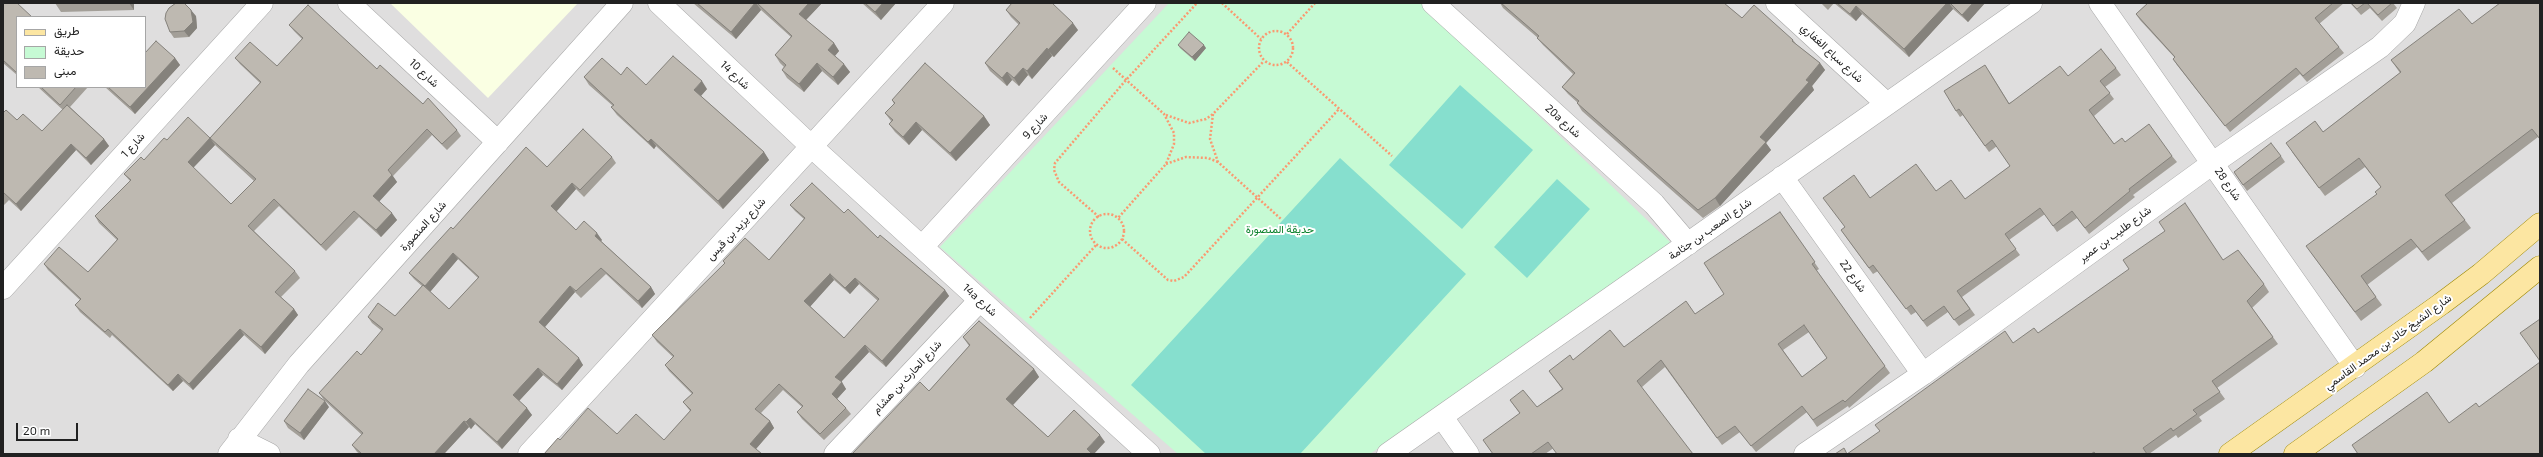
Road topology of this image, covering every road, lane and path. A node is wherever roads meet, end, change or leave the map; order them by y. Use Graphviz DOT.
graph roads {
  1 [pos="262,3"];
  2 [pos="349,3"];
  3 [pos="622,3"];
  4 [pos="659,3"];
  5 [pos="943,3"];
  6 [pos="1145,3"];
  7 [pos="1197,3"];
  8 [pos="1222,3"];
  9 [pos="1315,3"];
  10 [pos="1777,3"];
  11 [pos="2031,3"];
  12 [pos="2100,3"];
  13 [pos="2414,3"];
  14 [pos="1444,7"];
  15 [pos="1287,34"];
  16 [pos="1261,39"];
  17 [pos="1099,56"];
  18 [pos="1264,61"];
  19 [pos="1287,62"];
  20 [pos="1126,80"];
  21 [pos="1887,104"];
  22 [pos="1339,109"];
  23 [pos="1164,114"];
  24 [pos="1213,114"];
  25 [pos="498,142"];
  26 [pos="812,147"];
  27 [pos="1392,156"];
  28 [pos="1218,162"];
  29 [pos="2213,163"];
  30 [pos="1166,164"];
  31 [pos="1782,177"];
  32 [pos="1257,198"];
  33 [pos="1099,217"];
  34 [pos="1118,218"];
  35 [pos="1281,219"];
  36 [pos="2540,224"];
  37 [pos="1122,239"];
  38 [pos="1097,244"];
  39 [pos="1688,244"];
  40 [pos="922,248"];
  41 [pos="2539,268"];
  42 [pos="3,288"];
  43 [pos="980,300"];
  44 [pos="1016,333"];
  45 [pos="2355,366"];
  46 [pos="1923,374"];
  47 [pos="1442,417"];
  48 [pos="234,447"];
  49 [pos="269,454"];
  50 [pos="529,454"];
  51 [pos="835,454"];
  52 [pos="1149,454"];
  53 [pos="1388,454"];
  54 [pos="1468,454"];
  55 [pos="1805,454"];
  56 [pos="2230,454"];
  57 [pos="2295,454"];
  1 -- 42 [label="street, شارع 1"];
  2 -- 25 [label="street, شارع 10"];
  3 -- 25 [label="street, شارع المنصورة"];
  4 -- 26 [label="street, شارع 14"];
  5 -- 26 [label="street, شارع يزيد بن قيس"];
  6 -- 17 [label="street, شارع 9"];
  7 -- 20 [label="path"];
  8 -- 16 [label="path"];
  9 -- 15 [label="path"];
  10 -- 21 [label="street, شارع سباع الغفاري"];
  11 -- 21 [label="street, شارع الصعب بن جثامة"];
  12 -- 29 [label="street, شارع 28"];
  13 -- 29 [label="street, شارع طليب بن عمير"];
  14 -- 39 [label="street, 20a شارع"];
  15 -- 16 [label="path"];
  15 -- 19 [label="path"];
  16 -- 18 [label="path"];
  17 -- 20 [label="path"];
  17 -- 40 [label="street, شارع 9"];
  18 -- 19 [label="path"];
  18 -- 24 [label="path"];
  19 -- 22 [label="path"];
  20 -- 23 [label="path"];
  20 -- 33 [label="path"];
  21 -- 31 [label="street, شارع الصعب بن جثامة"];
  22 -- 27 [label="path"];
  22 -- 32 [label="path"];
  23 -- 24 [label="path"];
  23 -- 30 [label="path"];
  24 -- 28 [label="path"];
  25 -- 48 [label="street, شارع المنصورة"];
  26 -- 40 [label="street, 14a شارع"];
  26 -- 50 [label="street, شارع يزيد بن قيس"];
  28 -- 30 [label="path"];
  28 -- 32 [label="path"];
  29 -- 45 [label="street, شارع 28"];
  29 -- 46 [label="street, شارع طليب بن عمير"];
  30 -- 34 [label="path"];
  31 -- 39 [label="street, شارع الصعب بن جثامة"];
  31 -- 46 [label="street, شارع 22"];
  32 -- 35 [label="path"];
  32 -- 37 [label="path"];
  33 -- 34 [label="path"];
  33 -- 38 [label="path"];
  34 -- 37 [label="path"];
  36 -- 45 [label="main road, شارع الشيخ خالد بن محمد القاسمي"];
  37 -- 38 [label="path"];
  38 -- 44 [label="path"];
  39 -- 47 [label="street, شارع الصعب بن جثامة"];
  40 -- 43 [label="street, 14a شارع"];
  41 -- 57 [label="main road"];
  43 -- 44 [label="street, 14a شارع"];
  43 -- 51 [label="street, شارع الحارث بن هشام"];
  44 -- 52 [label="street, 14a شارع"];
  45 -- 56 [label="main road, شارع الشيخ خالد بن محمد القاسمي"];
  46 -- 55 [label="street, شارع طليب بن عمير"];
  47 -- 53 [label="street, شارع الصعب بن جثامة"];
  47 -- 54 [label="street"];
  48 -- 49 [label="street"];
}
